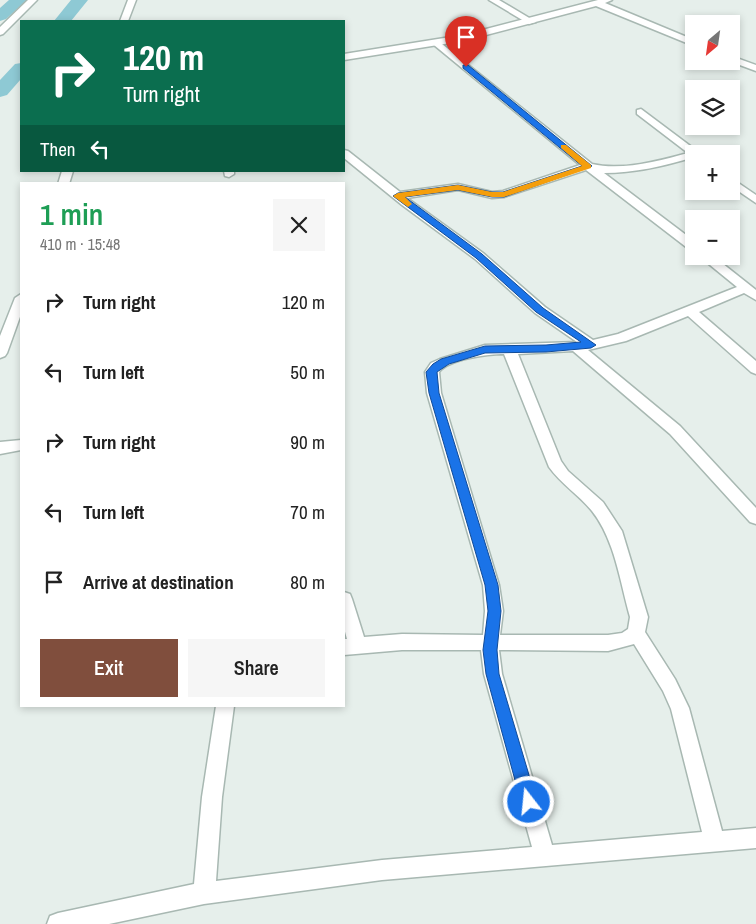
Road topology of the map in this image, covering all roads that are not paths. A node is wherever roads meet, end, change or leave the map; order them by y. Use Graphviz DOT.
graph roads {
  1 [pos="33,0"];
  2 [pos="132,0"];
  3 [pos="493,0"];
  4 [pos="603,2"];
  5 [pos="124,20"];
  6 [pos="532,22"];
  7 [pos="0,32"];
  8 [pos="685,39"];
  9 [pos="437,43"];
  10 [pos="345,57"];
  11 [pos="740,62"];
  12 [pos="756,68"];
  13 [pos="641,112"];
  14 [pos="685,146"];
  15 [pos="345,154"];
  16 [pos="685,157"];
  17 [pos="588,166"];
  18 [pos="740,188"];
  19 [pos="398,196"];
  20 [pos="756,200"];
  21 [pos="685,240"];
  22 [pos="716,265"];
  23 [pos="751,292"];
  24 [pos="20,301"];
  25 [pos="689,310"];
  26 [pos="591,345"];
  27 [pos="575,346"];
  28 [pos="509,348"];
  29 [pos="0,353"];
  30 [pos="756,369"];
  31 [pos="20,445"];
  32 [pos="0,448"];
  33 [pos="756,518"];
  34 [pos="345,607"];
  35 [pos="636,633"];
  36 [pos="491,643"];
  37 [pos="350,646"];
  38 [pos="225,707"];
  39 [pos="756,838"];
  40 [pos="715,842"];
  41 [pos="544,856"];
  42 [pos="204,894"];
  43 [pos="58,924"];
  1 -- 7 [label="street"];
  2 -- 5 [label="street"];
  3 -- 6 [label="street"];
  4 -- 6 [label="street"];
  4 -- 8 [label="street"];
  6 -- 9 [label="street"];
  9 -- 10 [label="street"];
  9 -- 17 [label="street"];
  11 -- 12 [label="street"];
  13 -- 14 [label="street"];
  15 -- 19 [label="street"];
  16 -- 17 [label="street"];
  17 -- 19 [label="street"];
  17 -- 21 [label="street"];
  18 -- 20 [label="street"];
  19 -- 26 [label="street"];
  22 -- 23 [label="street"];
  23 -- 25 [label="street"];
  24 -- 29 [label="street"];
  25 -- 26 [label="street"];
  25 -- 30 [label="street"];
  26 -- 27 [label="street"];
  27 -- 28 [label="street"];
  27 -- 33 [label="street"];
  28 -- 35 [label="street"];
  28 -- 36 [label="street"];
  31 -- 32 [label="street"];
  34 -- 37 [label="street"];
  35 -- 36 [label="street"];
  35 -- 40 [label="street"];
  36 -- 37 [label="street"];
  36 -- 41 [label="street"];
  38 -- 42 [label="street"];
  39 -- 40 [label="street"];
  40 -- 41 [label="street"];
  41 -- 42 [label="street"];
  42 -- 43 [label="street"];
}
